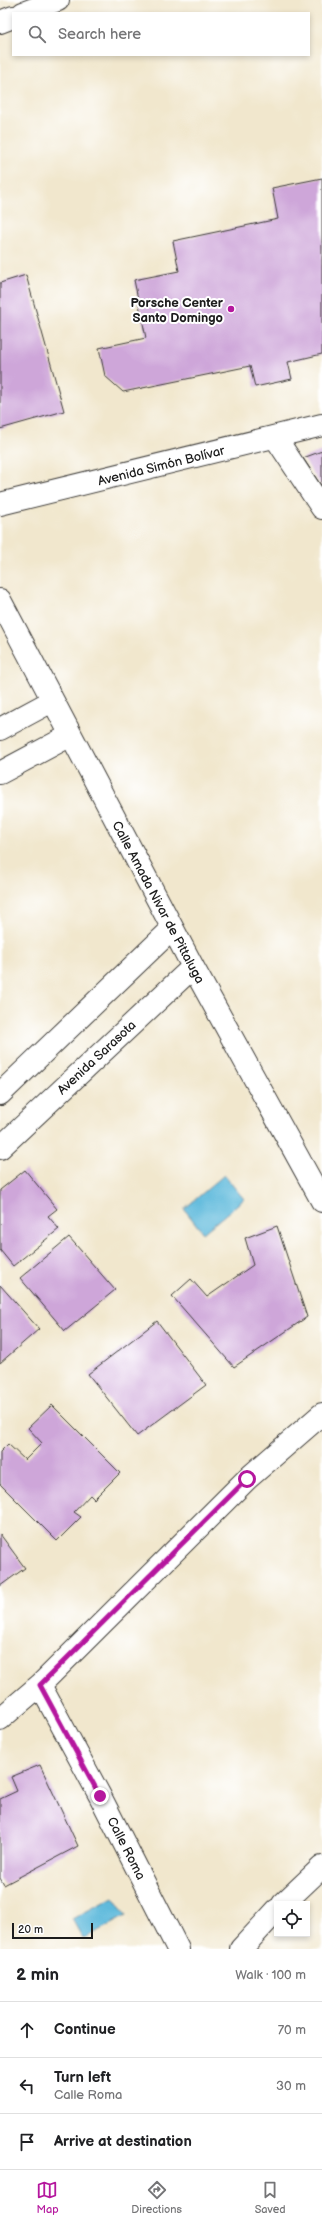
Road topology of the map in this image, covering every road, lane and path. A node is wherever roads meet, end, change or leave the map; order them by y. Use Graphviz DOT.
graph roads {
  1 [pos="58,0"];
  2 [pos="26,12"];
  3 [pos="12,17"];
  4 [pos="0,22"];
  5 [pos="322,425"];
  6 [pos="276,436"];
  7 [pos="0,504"];
  8 [pos="322,508"];
  9 [pos="0,600"];
  10 [pos="52,701"];
  11 [pos="0,729"];
  12 [pos="71,735"];
  13 [pos="0,773"];
  14 [pos="172,929"];
  15 [pos="193,967"];
  16 [pos="0,1094"];
  17 [pos="4,1136"];
  18 [pos="322,1201"];
  19 [pos="322,1414"];
  20 [pos="40,1685"];
  21 [pos="0,1719"];
  22 [pos="322,1867"];
  23 [pos="286,1901"];
  24 [pos="274,1913"];
  25 [pos="178,1949"];
  26 [pos="240,1949"];
  1 -- 2 [label="street"];
  3 -- 4 [label="street"];
  5 -- 6 [label="street, Avenida Simón Bolívar"];
  6 -- 7 [label="street, Avenida Simón Bolívar"];
  6 -- 8 [label="street"];
  9 -- 10 [label="street, Calle Amada Nivar de Pittaluga"];
  10 -- 11 [label="street"];
  10 -- 12 [label="street, Calle Amada Nivar de Pittaluga"];
  12 -- 13 [label="street"];
  12 -- 14 [label="street, Calle Amada Nivar de Pittaluga"];
  14 -- 15 [label="street, Calle Amada Nivar de Pittaluga"];
  14 -- 16 [label="street"];
  15 -- 17 [label="street, Avenida Sarasota"];
  15 -- 18 [label="street, Calle Amada Nivar de Pittaluga"];
  19 -- 20 [label="street"];
  20 -- 21 [label="street"];
  20 -- 25 [label="street, Calle Roma"];
  22 -- 23 [label="street"];
  24 -- 26 [label="street"];
}
